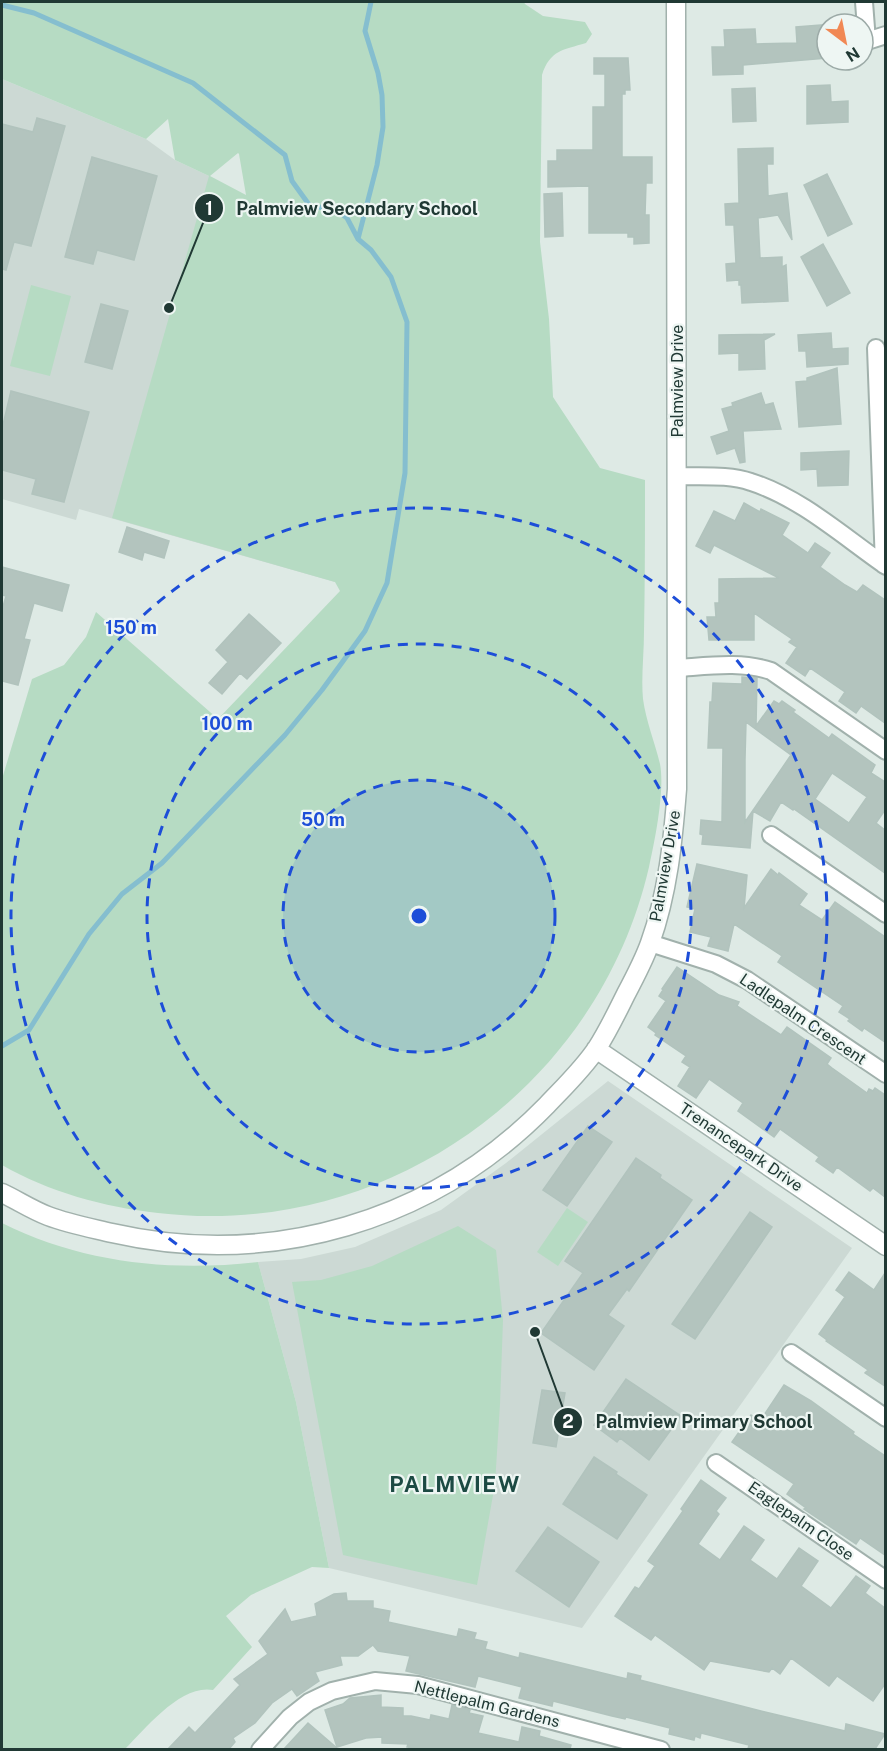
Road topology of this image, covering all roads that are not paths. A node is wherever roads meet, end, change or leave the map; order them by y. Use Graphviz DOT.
graph roads {
  1 [pos="676,2"];
  2 [pos="864,2"];
  3 [pos="885,35"];
  4 [pos="876,348"];
  5 [pos="677,476"];
  6 [pos="885,566"];
  7 [pos="678,668"];
  8 [pos="885,751"];
  9 [pos="771,835"];
  10 [pos="885,914"];
  11 [pos="650,943"];
  12 [pos="596,1049"];
  13 [pos="885,1074"];
  14 [pos="2,1193"];
  15 [pos="885,1246"];
  16 [pos="790,1353"];
  17 [pos="885,1418"];
  18 [pos="716,1462"];
  19 [pos="885,1580"];
  20 [pos="260,1749"];
  21 [pos="661,1749"];
  1 -- 5 [label="street, Palmview Drive"];
  2 -- 3 [label="street"];
  4 -- 6 [label="street"];
  5 -- 6 [label="street"];
  5 -- 7 [label="street, Palmview Drive"];
  7 -- 8 [label="street"];
  7 -- 11 [label="street, Palmview Drive"];
  9 -- 10 [label="street"];
  11 -- 12 [label="street, Palmview Drive"];
  11 -- 13 [label="street, Ladlepalm Crescent"];
  12 -- 14 [label="street, Palmview Drive"];
  12 -- 15 [label="street, Trenancepark Drive"];
  16 -- 17 [label="street"];
  18 -- 19 [label="street, Eaglepalm Close"];
  20 -- 21 [label="street, Nettlepalm Gardens"];
}
